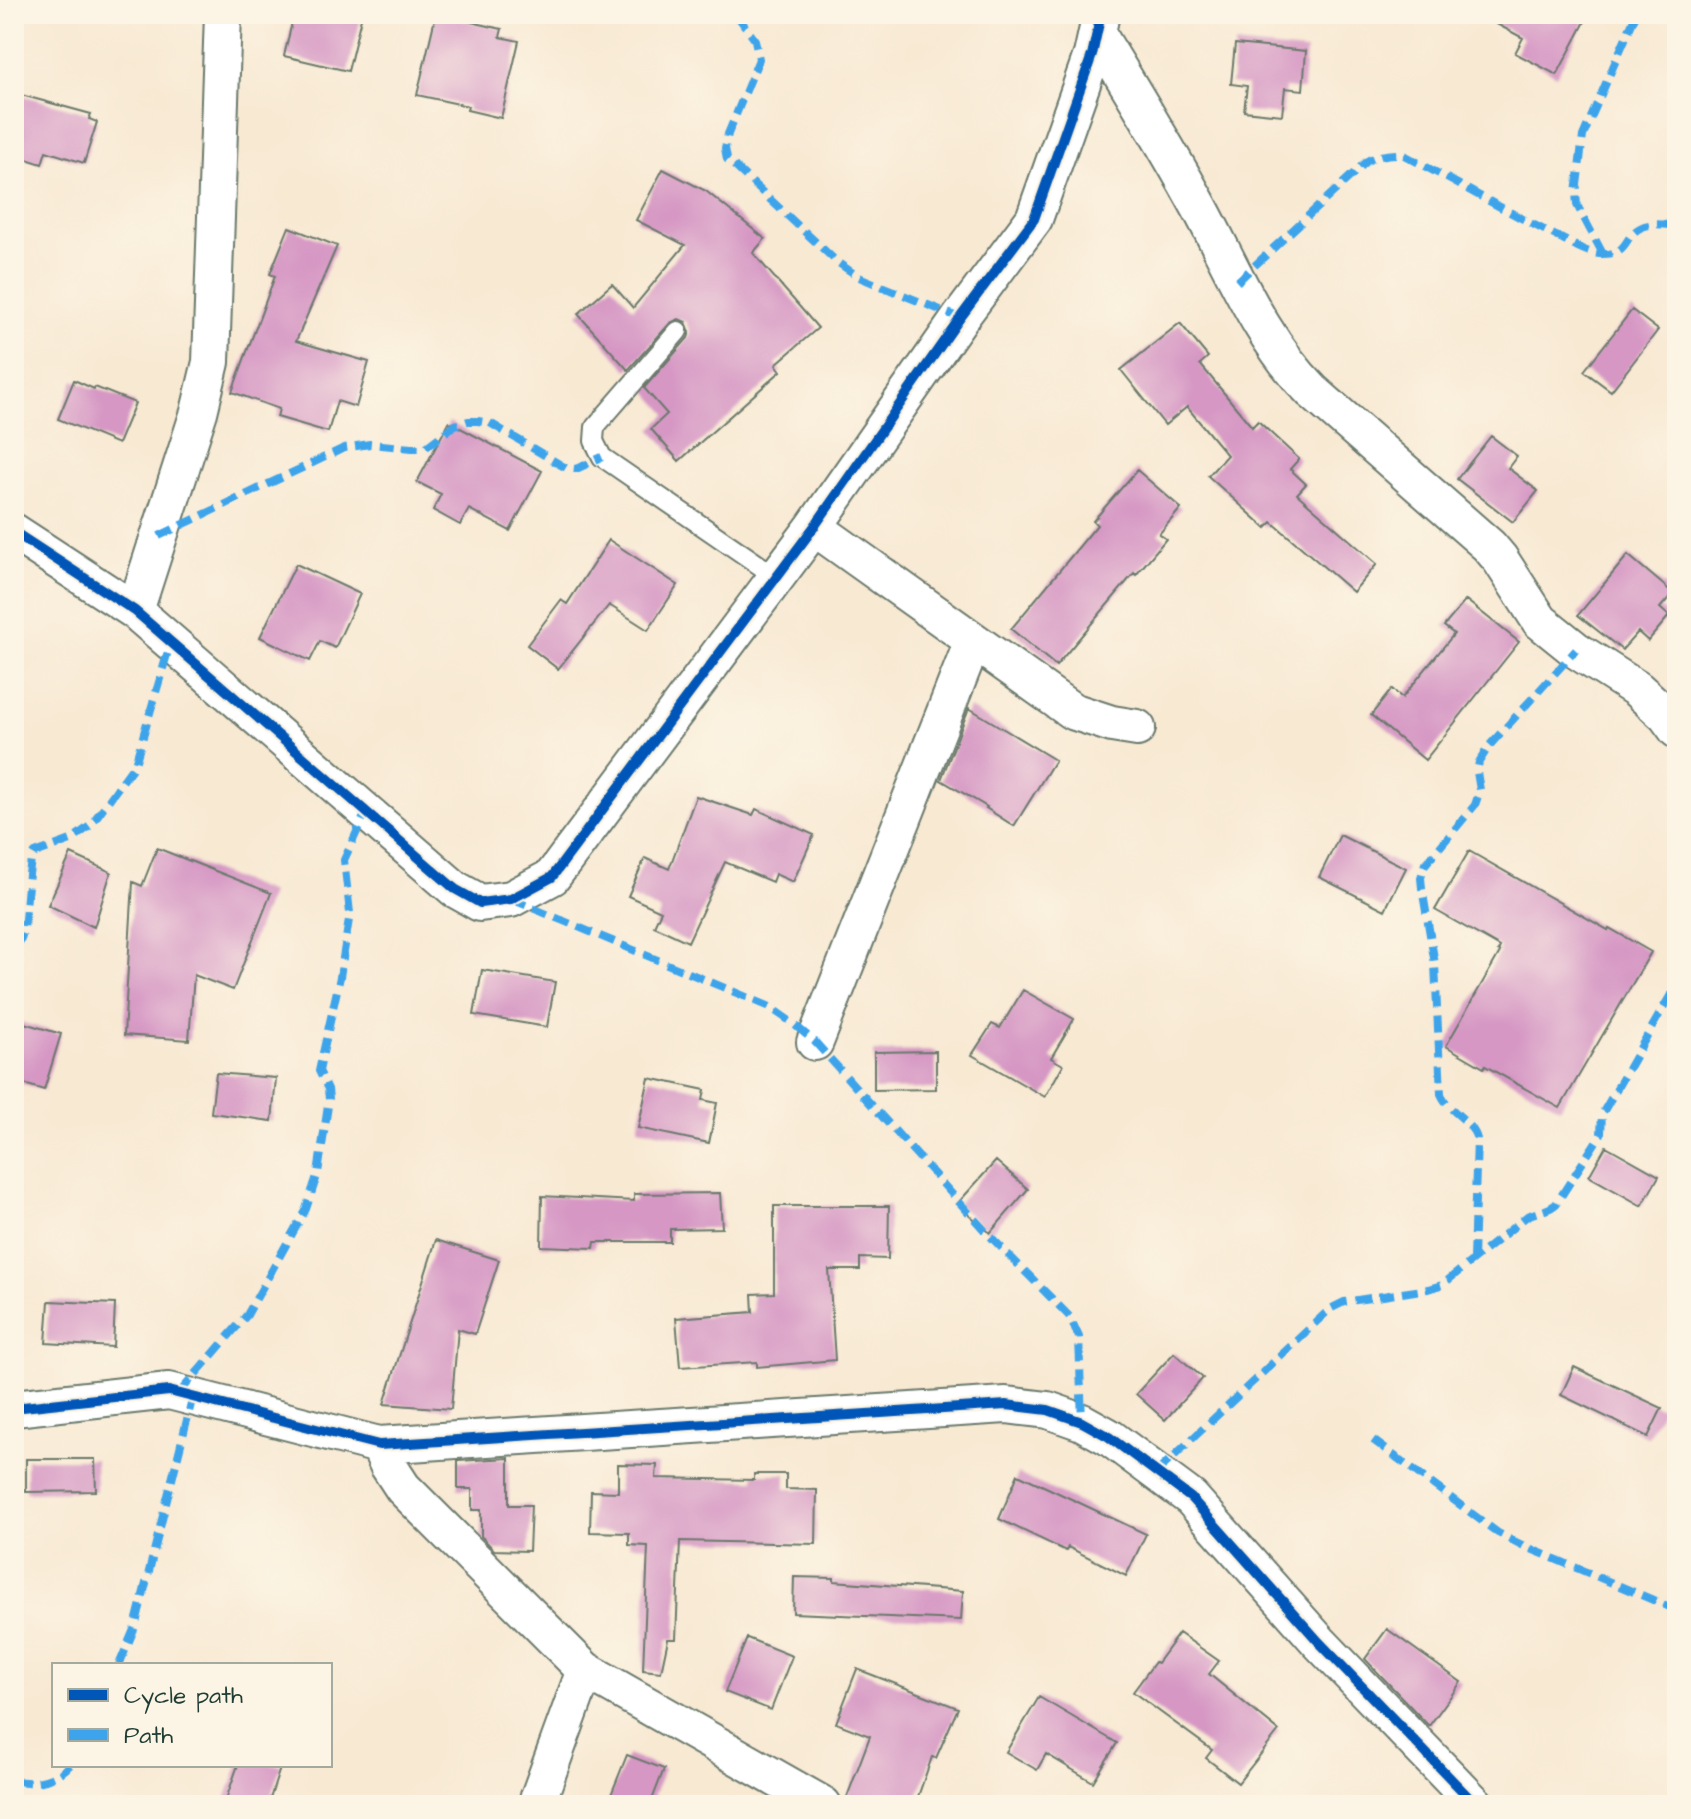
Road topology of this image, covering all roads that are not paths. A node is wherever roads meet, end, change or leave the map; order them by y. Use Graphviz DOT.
graph roads {
  1 [pos="223,14"];
  2 [pos="1099,24"];
  3 [pos="678,331"];
  4 [pos="814,527"];
  5 [pos="14,532"];
  6 [pos="775,576"];
  7 [pos="135,611"];
  8 [pos="973,641"];
  9 [pos="1137,728"];
  10 [pos="1677,730"];
  11 [pos="815,1042"];
  12 [pos="14,1408"];
  13 [pos="379,1445"];
  14 [pos="585,1670"];
  15 [pos="536,1805"];
  16 [pos="823,1805"];
  17 [pos="1476,1805"];
  1 -- 7 [label="street"];
  2 -- 4 [label="street"];
  2 -- 10 [label="street"];
  3 -- 6 [label="lane"];
  4 -- 6 [label="street"];
  4 -- 8 [label="street"];
  5 -- 7 [label="street"];
  6 -- 7 [label="street"];
  8 -- 9 [label="street"];
  8 -- 11 [label="street"];
  12 -- 13 [label="street"];
  13 -- 14 [label="street"];
  13 -- 17 [label="street"];
  14 -- 15 [label="street"];
  14 -- 16 [label="street"];
}
